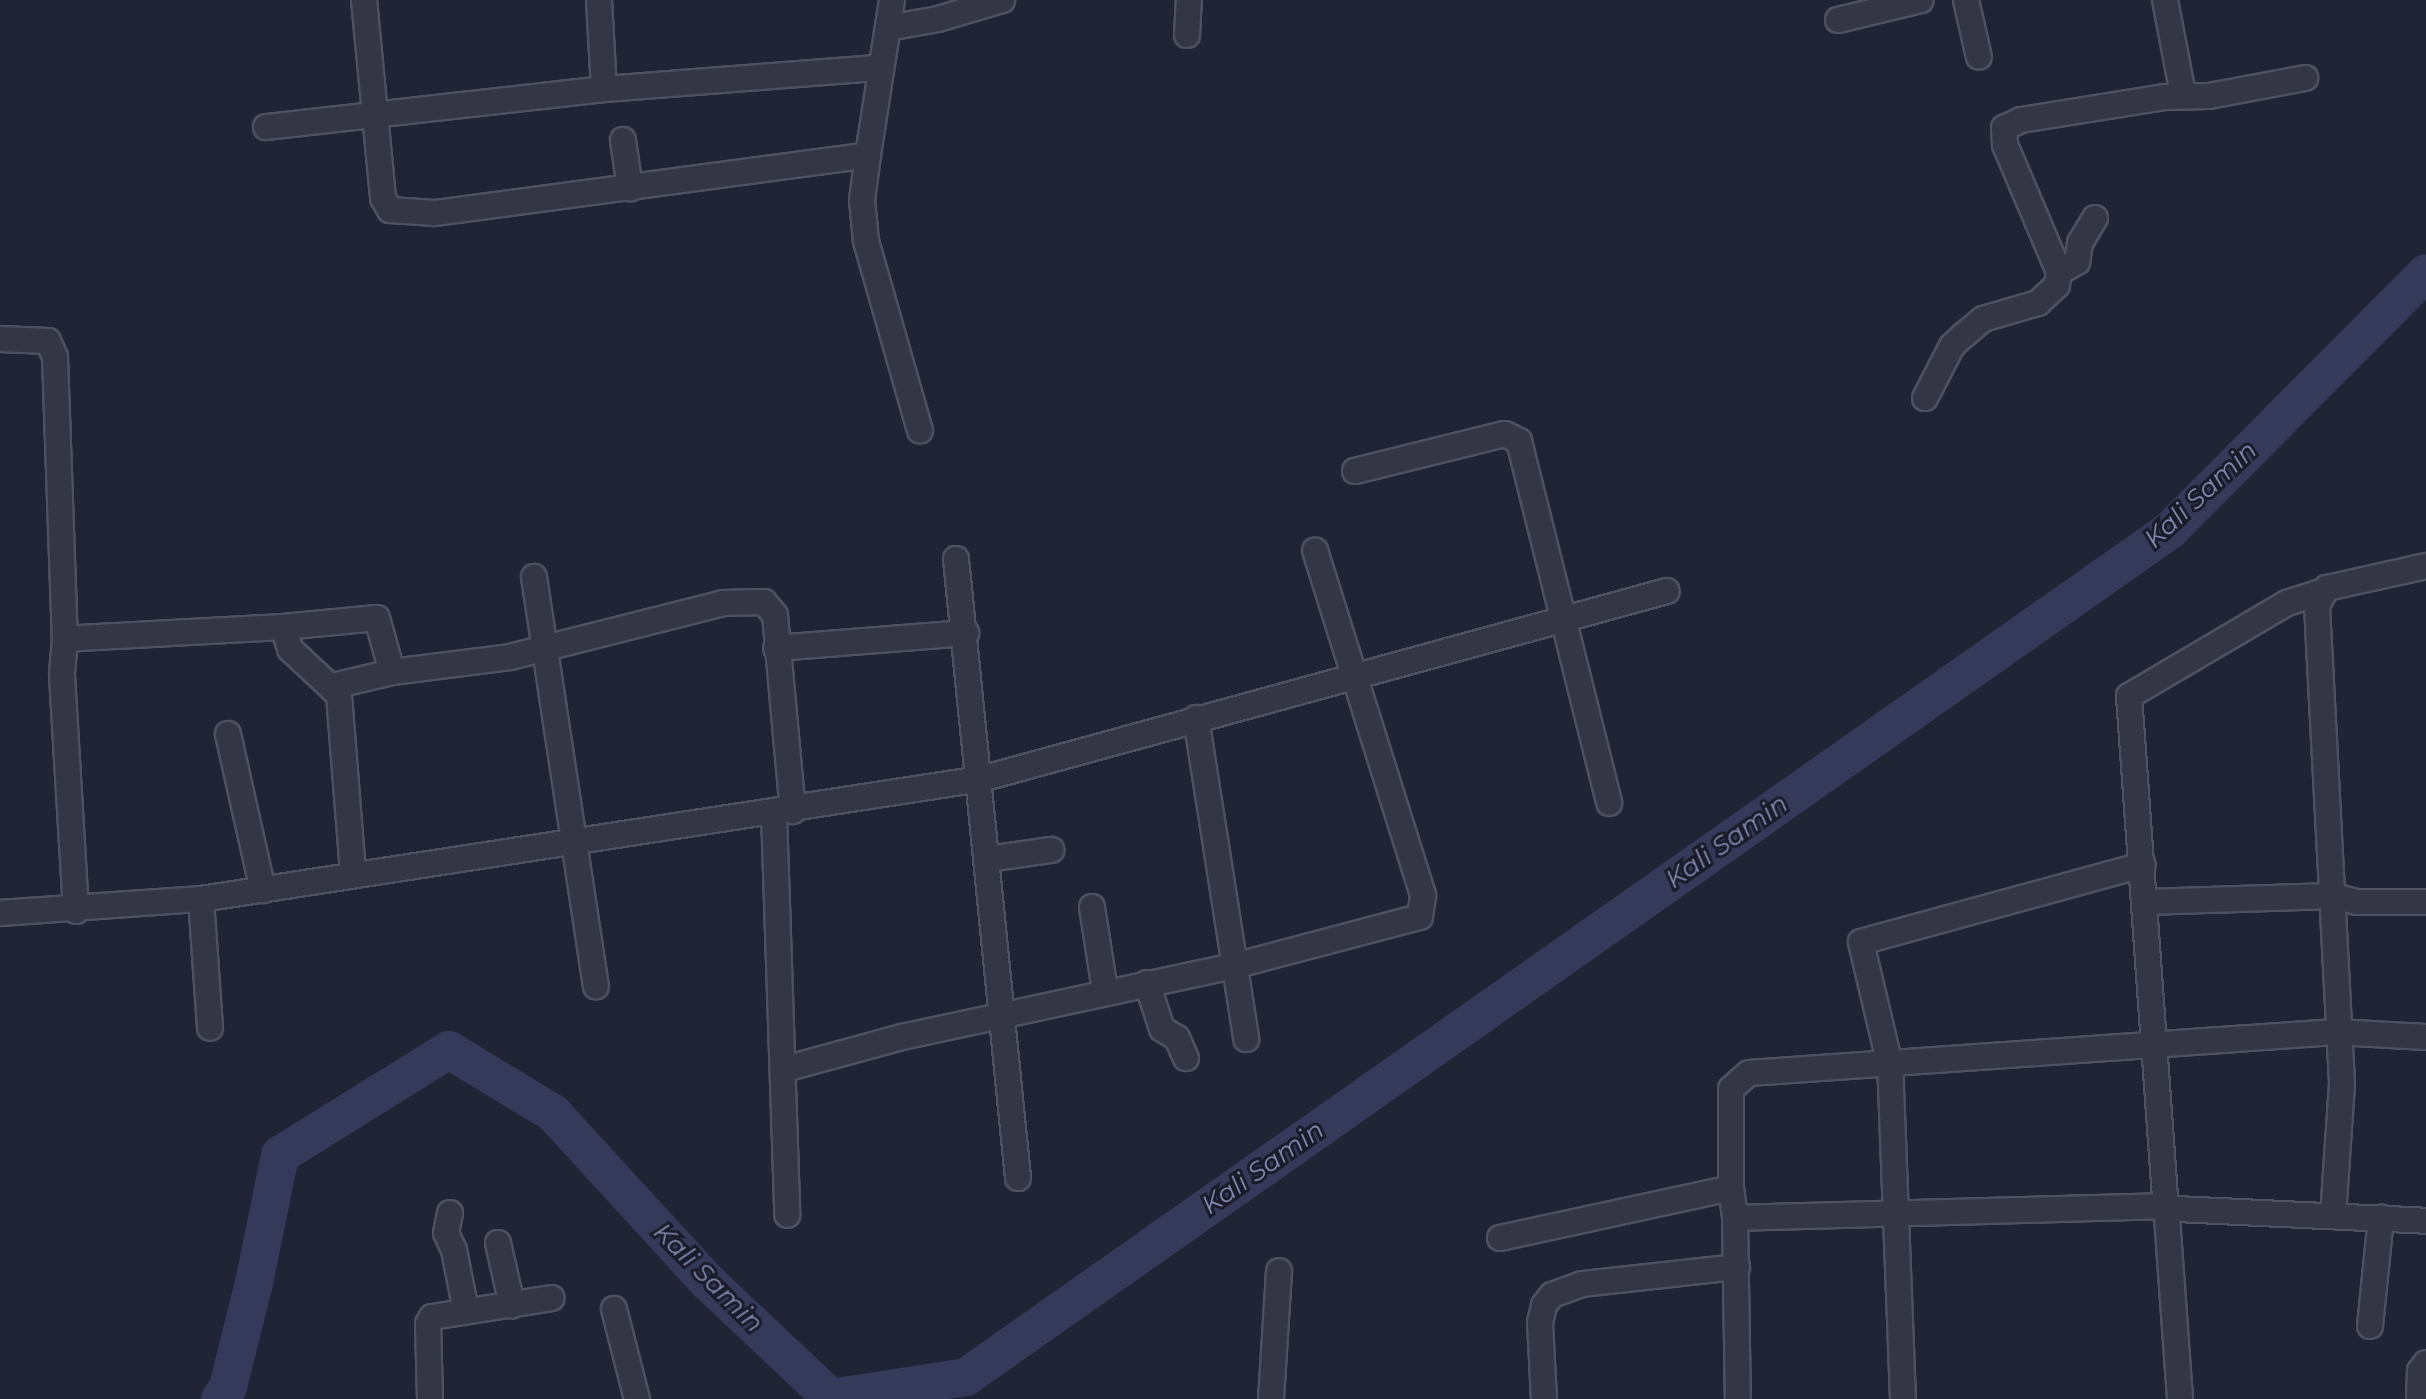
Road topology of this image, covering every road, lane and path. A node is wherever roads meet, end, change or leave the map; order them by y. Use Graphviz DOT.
graph roads {
  1 [pos="364,0"];
  2 [pos="598,0"];
  3 [pos="892,0"];
  4 [pos="1002,0"];
  5 [pos="1189,0"];
  6 [pos="1921,0"];
  7 [pos="1966,0"];
  8 [pos="2165,0"];
  9 [pos="1838,20"];
  10 [pos="888,28"];
  11 [pos="1187,35"];
  12 [pos="1979,57"];
  13 [pos="880,68"];
  14 [pos="2305,78"];
  15 [pos="604,89"];
  16 [pos="2183,94"];
  17 [pos="376,114"];
  18 [pos="266,127"];
  19 [pos="623,140"];
  20 [pos="868,155"];
  21 [pos="630,188"];
  22 [pos="2095,218"];
  23 [pos="2059,272"];
  24 [pos="0,339"];
  25 [pos="1925,398"];
  26 [pos="919,430"];
  27 [pos="1354,471"];
  28 [pos="1315,551"];
  29 [pos="956,559"];
  30 [pos="2426,566"];
  31 [pos="534,577"];
  32 [pos="1667,591"];
  33 [pos="2324,591"];
  34 [pos="1564,617"];
  35 [pos="283,627"];
  36 [pos="966,633"];
  37 [pos="65,640"];
  38 [pos="776,648"];
  39 [pos="548,649"];
  40 [pos="392,672"];
  41 [pos="1355,675"];
  42 [pos="333,687"];
  43 [pos="1196,718"];
  44 [pos="228,734"];
  45 [pos="981,779"];
  46 [pos="1609,803"];
  47 [pos="783,812"];
  48 [pos="575,841"];
  49 [pos="1051,850"];
  50 [pos="989,859"];
  51 [pos="2143,865"];
  52 [pos="353,872"];
  53 [pos="263,890"];
  54 [pos="2333,897"];
  55 [pos="201,899"];
  56 [pos="2145,902"];
  57 [pos="2426,902"];
  58 [pos="1092,907"];
  59 [pos="76,911"];
  60 [pos="0,913"];
  61 [pos="1234,966"];
  62 [pos="1147,983"];
  63 [pos="596,986"];
  64 [pos="1105,991"];
  65 [pos="1004,1013"];
  66 [pos="209,1028"];
  67 [pos="2336,1032"];
  68 [pos="2426,1037"];
  69 [pos="1246,1039"];
  70 [pos="2155,1046"];
  71 [pos="1186,1058"];
  72 [pos="1890,1065"];
  73 [pos="785,1069"];
  74 [pos="1018,1178"];
  75 [pos="1731,1188"];
  76 [pos="2166,1207"];
  77 [pos="450,1213"];
  78 [pos="787,1215"];
  79 [pos="1899,1216"];
  80 [pos="2333,1216"];
  81 [pos="1735,1218"];
  82 [pos="2381,1218"];
  83 [pos="2426,1221"];
  84 [pos="1500,1238"];
  85 [pos="498,1243"];
  86 [pos="1737,1267"];
  87 [pos="1279,1271"];
  88 [pos="552,1298"];
  89 [pos="512,1305"];
  90 [pos="614,1309"];
  91 [pos="466,1311"];
  92 [pos="2370,1326"];
  93 [pos="2426,1363"];
  94 [pos="430,1399"];
  95 [pos="637,1399"];
  96 [pos="1271,1399"];
  97 [pos="1544,1399"];
  98 [pos="1738,1399"];
  99 [pos="1903,1399"];
  100 [pos="2180,1399"];
  101 [pos="2419,1399"];
  1 -- 17 [label="street"];
  2 -- 15 [label="street"];
  3 -- 10 [label="street"];
  4 -- 10 [label="street"];
  5 -- 11 [label="street"];
  6 -- 9 [label="street"];
  7 -- 12 [label="street"];
  8 -- 16 [label="street"];
  10 -- 13 [label="street"];
  13 -- 15 [label="street"];
  13 -- 20 [label="street"];
  14 -- 16 [label="street"];
  15 -- 17 [label="street"];
  16 -- 23 [label="street"];
  17 -- 18 [label="street"];
  17 -- 21 [label="street"];
  19 -- 21 [label="street"];
  20 -- 21 [label="street"];
  20 -- 26 [label="street"];
  22 -- 23 [label="street"];
  23 -- 25 [label="street"];
  24 -- 37 [label="street"];
  27 -- 34 [label="street"];
  28 -- 41 [label="street"];
  29 -- 36 [label="street"];
  30 -- 33 [label="street"];
  31 -- 39 [label="street"];
  32 -- 34 [label="street"];
  33 -- 51 [label="street"];
  33 -- 54 [label="street"];
  34 -- 41 [label="street"];
  34 -- 46 [label="street"];
  35 -- 37 [label="street"];
  35 -- 40 [label="street"];
  35 -- 42 [label="street"];
  36 -- 38 [label="street"];
  36 -- 45 [label="street"];
  37 -- 59 [label="street"];
  38 -- 39 [label="street"];
  38 -- 47 [label="street"];
  39 -- 40 [label="street"];
  39 -- 48 [label="street"];
  40 -- 42 [label="street"];
  41 -- 43 [label="street"];
  41 -- 61 [label="street"];
  42 -- 52 [label="street"];
  43 -- 45 [label="street"];
  43 -- 61 [label="street"];
  44 -- 53 [label="street"];
  45 -- 47 [label="street"];
  45 -- 50 [label="street"];
  47 -- 48 [label="street"];
  47 -- 73 [label="street"];
  48 -- 52 [label="street"];
  48 -- 63 [label="street"];
  49 -- 50 [label="street"];
  50 -- 65 [label="street"];
  51 -- 56 [label="street"];
  51 -- 72 [label="street"];
  52 -- 53 [label="street"];
  53 -- 55 [label="street"];
  54 -- 56 [label="street"];
  54 -- 57 [label="street"];
  54 -- 67 [label="street"];
  55 -- 59 [label="street"];
  55 -- 66 [label="street"];
  56 -- 70 [label="street"];
  58 -- 64 [label="street"];
  59 -- 60 [label="street"];
  61 -- 62 [label="street"];
  61 -- 69 [label="street"];
  62 -- 64 [label="street"];
  62 -- 71 [label="street"];
  64 -- 65 [label="street"];
  65 -- 73 [label="street"];
  65 -- 74 [label="street"];
  67 -- 68 [label="street"];
  67 -- 70 [label="street"];
  67 -- 80 [label="street"];
  70 -- 72 [label="street"];
  70 -- 76 [label="street"];
  72 -- 75 [label="street"];
  72 -- 79 [label="street"];
  73 -- 78 [label="street"];
  75 -- 81 [label="street"];
  75 -- 84 [label="street"];
  76 -- 79 [label="street"];
  76 -- 80 [label="street"];
  76 -- 100 [label="street"];
  77 -- 91 [label="street"];
  79 -- 81 [label="street"];
  79 -- 99 [label="street"];
  80 -- 82 [label="street"];
  81 -- 86 [label="street"];
  82 -- 83 [label="street"];
  82 -- 92 [label="street"];
  85 -- 89 [label="street"];
  86 -- 97 [label="street"];
  86 -- 98 [label="street"];
  87 -- 96 [label="street"];
  88 -- 89 [label="street"];
  89 -- 91 [label="street"];
  90 -- 95 [label="street"];
  91 -- 94 [label="street"];
  93 -- 101 [label="street"];
}
